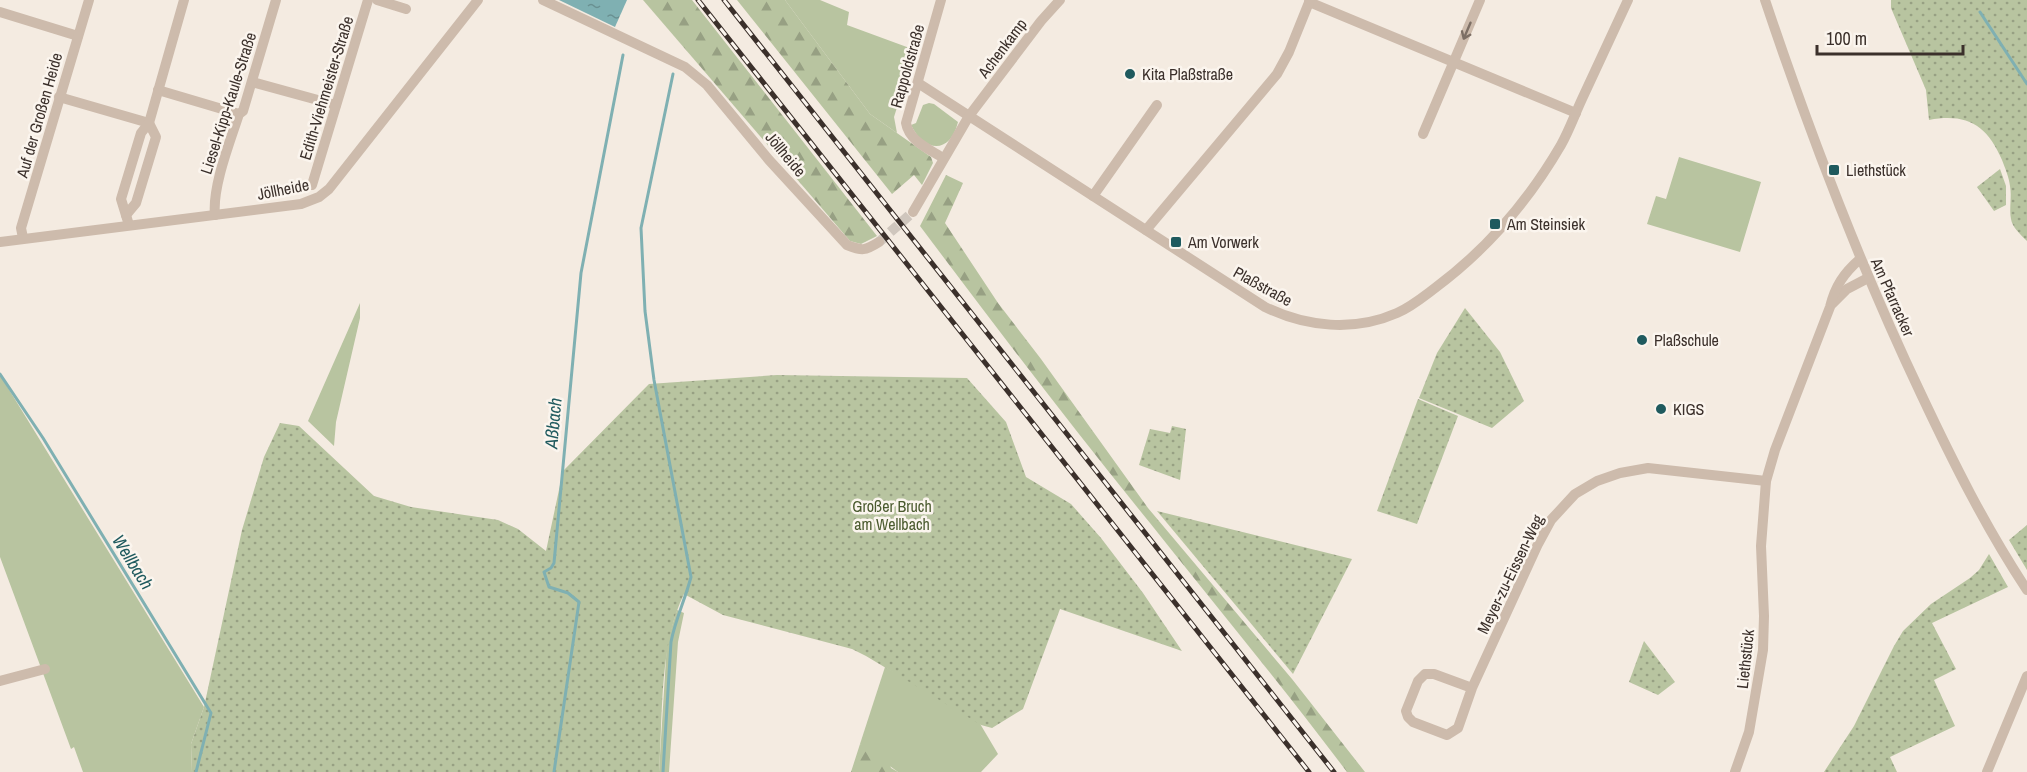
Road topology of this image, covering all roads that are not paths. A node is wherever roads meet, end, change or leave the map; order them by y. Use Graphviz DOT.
graph roads {
  1 [pos="89,0"];
  2 [pos="184,0"];
  3 [pos="276,0"];
  4 [pos="368,0"];
  5 [pos="377,0"];
  6 [pos="478,0"];
  7 [pos="543,0"];
  8 [pos="940,0"];
  9 [pos="1060,0"];
  10 [pos="1480,0"];
  11 [pos="1628,0"];
  12 [pos="1765,0"];
  13 [pos="1310,1"];
  14 [pos="406,9"];
  15 [pos="0,12"];
  16 [pos="78,36"];
  17 [pos="1454,62"];
  18 [pos="252,81"];
  19 [pos="918,83"];
  20 [pos="158,90"];
  21 [pos="59,97"];
  22 [pos="336,105"];
  23 [pos="1157,105"];
  24 [pos="1576,113"];
  25 [pos="239,114"];
  26 [pos="969,116"];
  27 [pos="149,123"];
  28 [pos="1423,134"];
  29 [pos="944,158"];
  30 [pos="312,185"];
  31 [pos="1093,196"];
  32 [pos="913,212"];
  33 [pos="215,215"];
  34 [pos="127,220"];
  35 [pos="1146,230"];
  36 [pos="22,238"];
  37 [pos="0,242"];
  38 [pos="879,242"];
  39 [pos="1860,259"];
  40 [pos="1868,278"];
  41 [pos="1830,307"];
  42 [pos="1766,481"];
  43 [pos="2027,590"];
  44 [pos="45,669"];
  45 [pos="2027,676"];
  46 [pos="0,681"];
  47 [pos="1472,688"];
  48 [pos="1735,772"];
  49 [pos="1987,772"];
  1 -- 16 [label="street, Auf der Großen Heide"];
  2 -- 20 [label="street"];
  3 -- 18 [label="street, Liesel-Kipp-Kaule-Straße"];
  4 -- 22 [label="street, Edith-Viehmeister-Straße"];
  5 -- 14 [label="street"];
  6 -- 33 [label="street, Jöllheide"];
  7 -- 38 [label="street, Jöllheide"];
  8 -- 19 [label="street, Rappoldstraße"];
  9 -- 26 [label="street, Achenkamp"];
  10 -- 17 [label="street, one-way"];
  11 -- 24 [label="street, Plaßstraße"];
  12 -- 39 [label="street, Am Pfarracker"];
  13 -- 17 [label="street"];
  13 -- 35 [label="street"];
  15 -- 16 [label="street"];
  16 -- 21 [label="street, Auf der Großen Heide"];
  17 -- 24 [label="street"];
  17 -- 28 [label="street"];
  18 -- 22 [label="street"];
  18 -- 25 [label="street, Liesel-Kipp-Kaule-Straße"];
  19 -- 26 [label="street, Plaßstraße"];
  19 -- 29 [label="street, Rappoldstraße"];
  20 -- 25 [label="street"];
  20 -- 27 [label="street"];
  21 -- 27 [label="street"];
  21 -- 36 [label="street, Auf der Großen Heide"];
  22 -- 30 [label="street, Edith-Viehmeister-Straße"];
  23 -- 31 [label="street"];
  24 -- 35 [label="street, Plaßstraße"];
  25 -- 33 [label="street, Liesel-Kipp-Kaule-Straße"];
  26 -- 29 [label="street"];
  26 -- 31 [label="street, Plaßstraße"];
  27 -- 34 [label="street"];
  27 -- 34 [label="street"];
  29 -- 32 [label="street"];
  31 -- 35 [label="street, Plaßstraße"];
  33 -- 34 [label="street, Jöllheide"];
  34 -- 36 [label="street, Jöllheide"];
  36 -- 37 [label="street, Jöllheide"];
  39 -- 40 [label="street, Am Pfarracker"];
  39 -- 41 [label="street, Liethstück"];
  40 -- 41 [label="street, Liethstück"];
  40 -- 43 [label="street, Am Pfarracker"];
  41 -- 42 [label="street, Liethstück"];
  42 -- 47 [label="street, Meyer-zu-Eissen-Weg"];
  42 -- 48 [label="street, Liethstück"];
  44 -- 46 [label="street"];
  45 -- 49 [label="street"];
  47 -- 47 [label="street, Meyer-zu-Eissen-Weg"];
}
